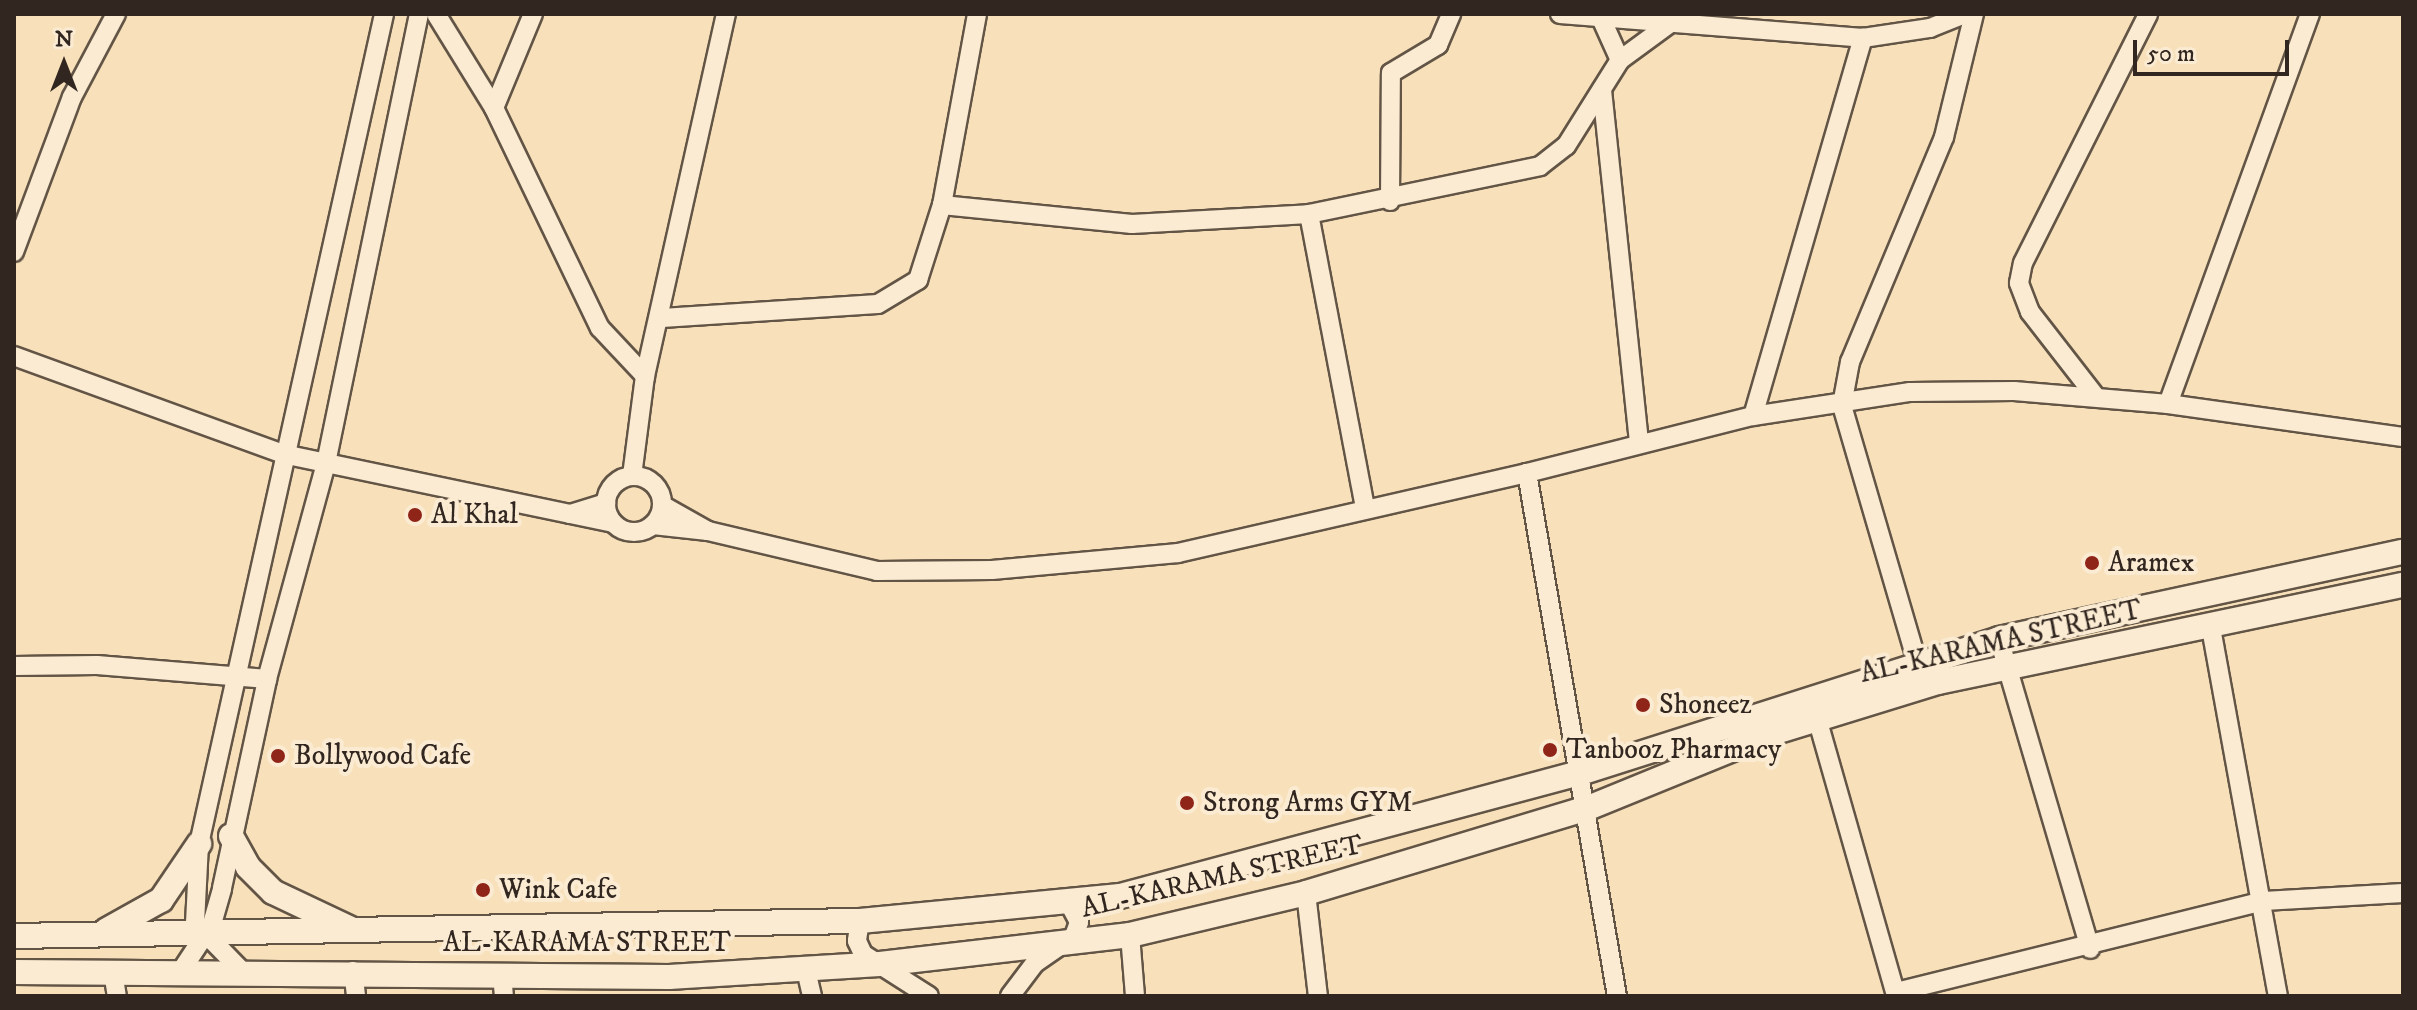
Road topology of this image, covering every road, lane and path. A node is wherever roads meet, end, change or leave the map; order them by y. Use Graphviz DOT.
graph roads {
  1 [pos="116,14"];
  2 [pos="384,14"];
  3 [pos="419,14"];
  4 [pos="436,14"];
  5 [pos="533,14"];
  6 [pos="726,14"];
  7 [pos="977,14"];
  8 [pos="1451,14"];
  9 [pos="1560,14"];
  10 [pos="1964,14"];
  11 [pos="1974,14"];
  12 [pos="2148,14"];
  13 [pos="2310,14"];
  14 [pos="1601,18"];
  15 [pos="1673,21"];
  16 [pos="1863,38"];
  17 [pos="1620,60"];
  18 [pos="1602,90"];
  19 [pos="494,108"];
  20 [pos="1390,201"];
  21 [pos="942,205"];
  22 [pos="1309,214"];
  23 [pos="14,252"];
  24 [pos="662,318"];
  25 [pos="14,356"];
  26 [pos="645,376"];
  27 [pos="2096,397"];
  28 [pos="2168,404"];
  29 [pos="1842,405"];
  30 [pos="1753,416"];
  31 [pos="2403,437"];
  32 [pos="1639,443"];
  33 [pos="283,454"];
  34 [pos="326,463"];
  35 [pos="1527,473"];
  36 [pos="632,476"];
  37 [pos="606,503"];
  38 [pos="662,505"];
  39 [pos="1365,508"];
  40 [pos="570,514"];
  41 [pos="613,523"];
  42 [pos="653,525"];
  43 [pos="708,531"];
  44 [pos="2403,552"];
  45 [pos="2403,585"];
  46 [pos="2211,628"];
  47 [pos="1999,639"];
  48 [pos="1917,662"];
  49 [pos="14,666"];
  50 [pos="2009,667"];
  51 [pos="233,672"];
  52 [pos="267,679"];
  53 [pos="1817,718"];
  54 [pos="1580,773"];
  55 [pos="1588,808"];
  56 [pos="231,836"];
  57 [pos="199,844"];
  58 [pos="1306,893"];
  59 [pos="2403,893"];
  60 [pos="2264,901"];
  61 [pos="1069,903"];
  62 [pos="860,921"];
  63 [pos="357,932"];
  64 [pos="96,934"];
  65 [pos="1130,935"];
  66 [pos="14,936"];
  67 [pos="204,936"];
  68 [pos="1062,945"];
  69 [pos="2090,949"];
  70 [pos="880,964"];
  71 [pos="806,970"];
  72 [pos="181,971"];
  73 [pos="242,971"];
  74 [pos="353,971"];
  75 [pos="14,972"];
  76 [pos="115,984"];
  77 [pos="503,985"];
  78 [pos="670,986"];
  79 [pos="1896,994"];
  80 [pos="356,996"];
  81 [pos="812,996"];
  82 [pos="929,996"];
  83 [pos="1010,996"];
  84 [pos="1135,996"];
  85 [pos="1318,996"];
  86 [pos="1617,996"];
  87 [pos="2278,996"];
  1 -- 23 [label="street"];
  2 -- 33 [label="street"];
  3 -- 34 [label="street"];
  4 -- 19 [label="street"];
  5 -- 19 [label="street"];
  6 -- 24 [label="street"];
  7 -- 21 [label="street"];
  8 -- 20 [label="street"];
  9 -- 14 [label="street"];
  10 -- 16 [label="street"];
  11 -- 29 [label="street"];
  12 -- 27 [label="street"];
  13 -- 28 [label="street"];
  14 -- 15 [label="street"];
  14 -- 17 [label="street"];
  15 -- 16 [label="street"];
  15 -- 17 [label="street"];
  16 -- 30 [label="street"];
  17 -- 18 [label="street"];
  18 -- 20 [label="street"];
  18 -- 32 [label="street"];
  19 -- 26 [label="street"];
  20 -- 22 [label="street"];
  21 -- 22 [label="street"];
  21 -- 24 [label="street"];
  22 -- 39 [label="street"];
  24 -- 26 [label="street"];
  25 -- 33 [label="street"];
  26 -- 36 [label="street"];
  27 -- 28 [label="street"];
  27 -- 29 [label="street"];
  28 -- 31 [label="street"];
  29 -- 30 [label="street"];
  29 -- 48 [label="street"];
  30 -- 32 [label="street"];
  32 -- 35 [label="street"];
  33 -- 34 [label="street"];
  33 -- 51 [label="street"];
  34 -- 40 [label="street"];
  34 -- 52 [label="street"];
  35 -- 39 [label="street"];
  35 -- 54 [label="street"];
  36 -- 37 [label="street"];
  36 -- 38 [label="street"];
  37 -- 40 [label="street"];
  37 -- 41 [label="street"];
  38 -- 42 [label="street"];
  38 -- 43 [label="street"];
  39 -- 43 [label="street"];
  40 -- 41 [label="street"];
  41 -- 42 [label="street"];
  42 -- 43 [label="street"];
  44 -- 47 [label="street, AL-KARAMA STREET"];
  45 -- 46 [label="street, AL-KARAMA STREET"];
  46 -- 50 [label="street, AL-KARAMA STREET"];
  46 -- 60 [label="street"];
  47 -- 48 [label="street, AL-KARAMA STREET"];
  47 -- 50 [label="street"];
  48 -- 54 [label="street, AL-KARAMA STREET"];
  49 -- 51 [label="street"];
  50 -- 53 [label="street, AL-KARAMA STREET"];
  50 -- 69 [label="street"];
  51 -- 52 [label="street"];
  51 -- 57 [label="street"];
  52 -- 56 [label="street"];
  53 -- 55 [label="street, AL-KARAMA STREET"];
  53 -- 79 [label="street"];
  54 -- 55 [label="street"];
  54 -- 61 [label="street, AL-KARAMA STREET"];
  55 -- 58 [label="street, AL-KARAMA STREET"];
  55 -- 86 [label="street"];
  56 -- 63 [label="street"];
  56 -- 67 [label="street"];
  57 -- 64 [label="street"];
  57 -- 67 [label="street"];
  58 -- 65 [label="street, AL-KARAMA STREET"];
  58 -- 85 [label="street"];
  59 -- 60 [label="street"];
  60 -- 69 [label="street"];
  60 -- 87 [label="street"];
  61 -- 62 [label="street, AL-KARAMA STREET"];
  61 -- 68 [label="street"];
  62 -- 63 [label="street, AL-KARAMA STREET"];
  62 -- 70 [label="street"];
  63 -- 67 [label="street, AL-KARAMA STREET"];
  64 -- 66 [label="street, AL-KARAMA STREET"];
  64 -- 67 [label="street, AL-KARAMA STREET"];
  65 -- 68 [label="street, AL-KARAMA STREET"];
  65 -- 84 [label="street"];
  67 -- 72 [label="street"];
  67 -- 73 [label="street"];
  68 -- 70 [label="street, AL-KARAMA STREET"];
  68 -- 83 [label="street"];
  69 -- 79 [label="street"];
  70 -- 71 [label="street, AL-KARAMA STREET"];
  70 -- 82 [label="street"];
  71 -- 78 [label="street, AL-KARAMA STREET"];
  71 -- 81 [label="street"];
  72 -- 73 [label="street, AL-KARAMA STREET"];
  72 -- 76 [label="street, AL-KARAMA STREET"];
  73 -- 74 [label="street, AL-KARAMA STREET"];
  74 -- 77 [label="street, AL-KARAMA STREET"];
  74 -- 80 [label="street"];
  75 -- 76 [label="street, AL-KARAMA STREET"];
  77 -- 78 [label="street, AL-KARAMA STREET"];
}
